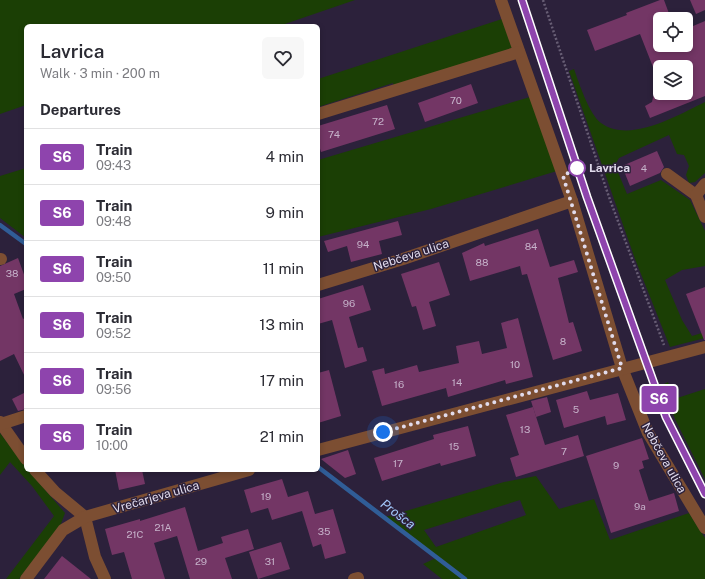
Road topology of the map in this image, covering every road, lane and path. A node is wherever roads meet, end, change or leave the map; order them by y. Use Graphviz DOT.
graph roads {
  1 [pos="501,0"];
  2 [pos="543,0"];
  3 [pos="519,52"];
  4 [pos="320,113"];
  5 [pos="667,174"];
  6 [pos="705,184"];
  7 [pos="696,195"];
  8 [pos="572,201"];
  9 [pos="705,217"];
  10 [pos="320,284"];
  11 [pos="705,347"];
  12 [pos="668,357"];
  13 [pos="622,368"];
  14 [pos="24,417"];
  15 [pos="1,423"];
  16 [pos="320,449"];
  17 [pos="24,455"];
  18 [pos="37,472"];
  19 [pos="242,472"];
  20 [pos="85,517"];
  21 [pos="705,528"];
  22 [pos="26,579"];
  23 [pos="104,579"];
  1 -- 3 [label="street, Nebčeva ulica"];
  2 -- 12 [label="path"];
  3 -- 4 [label="street"];
  3 -- 8 [label="street, Nebčeva ulica"];
  5 -- 7 [label="street"];
  6 -- 7 [label="street"];
  7 -- 9 [label="street"];
  8 -- 10 [label="street, Nebčeva ulica"];
  8 -- 13 [label="street, Nebčeva ulica"];
  11 -- 12 [label="street"];
  12 -- 13 [label="street"];
  13 -- 16 [label="street"];
  13 -- 21 [label="street, Nebčeva ulica"];
  14 -- 15 [label="street"];
  15 -- 17 [label="street"];
  18 -- 20 [label="street"];
  19 -- 20 [label="street, Vrečarjeva ulica"];
  20 -- 22 [label="street, Vrečarjeva ulica"];
  20 -- 23 [label="street"];
}
